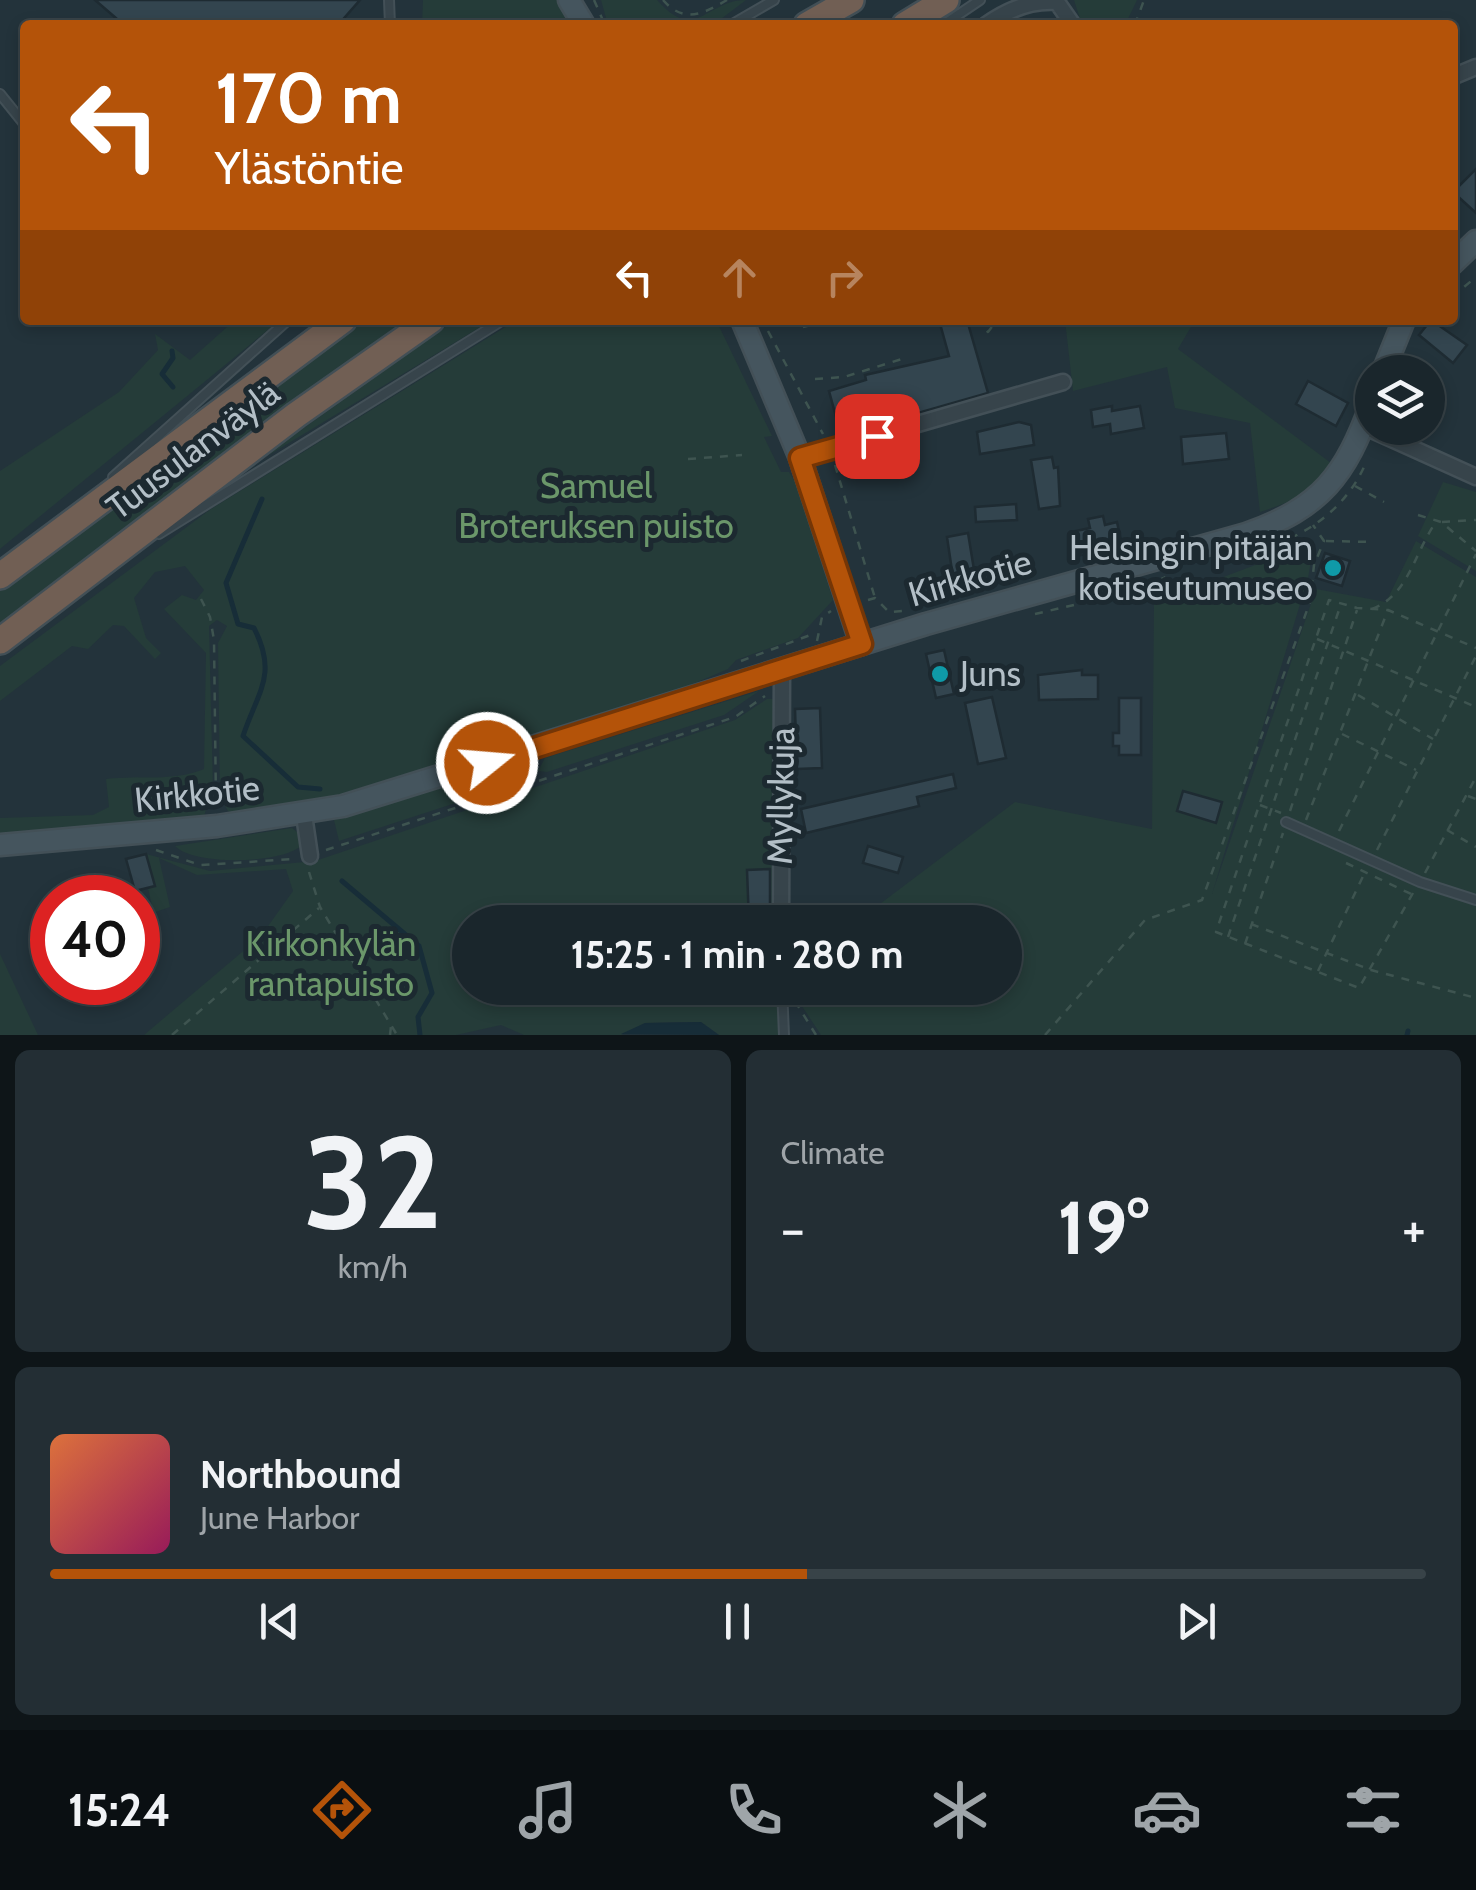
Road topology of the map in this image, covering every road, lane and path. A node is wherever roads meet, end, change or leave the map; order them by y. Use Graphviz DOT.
graph roads {
  1 [pos="663,0"];
  2 [pos="727,0"];
  3 [pos="774,0"];
  4 [pos="851,0"];
  5 [pos="946,0"];
  6 [pos="980,0"];
  7 [pos="740,20"];
  8 [pos="816,20"];
  9 [pos="913,20"];
  10 [pos="950,20"];
  11 [pos="993,20"];
  12 [pos="1070,20"];
  13 [pos="0,94"];
  14 [pos="20,120"];
  15 [pos="282,325"];
  16 [pos="337,325"];
  17 [pos="424,325"];
  18 [pos="495,325"];
  19 [pos="744,325"];
  20 [pos="811,325"];
  21 [pos="1402,325"];
  22 [pos="803,327"];
  23 [pos="1391,355"];
  24 [pos="902,359"];
  25 [pos="816,380"];
  26 [pos="1063,382"];
  27 [pos="1356,445"];
  28 [pos="1408,445"];
  29 [pos="742,454"];
  30 [pos="800,458"];
  31 [pos="688,459"];
  32 [pos="1468,471"];
  33 [pos="1354,486"];
  34 [pos="1384,502"];
  35 [pos="1418,515"];
  36 [pos="1476,520"];
  37 [pos="1439,522"];
  38 [pos="1313,525"];
  39 [pos="1324,541"];
  40 [pos="1372,542"];
  41 [pos="31,552"];
  42 [pos="1476,552"];
  43 [pos="0,576"];
  44 [pos="65,590"];
  45 [pos="1356,596"];
  46 [pos="201,599"];
  47 [pos="1341,603"];
  48 [pos="1352,606"];
  49 [pos="1357,608"];
  50 [pos="1371,610"];
  51 [pos="1388,610"];
  52 [pos="1437,628"];
  53 [pos="815,634"];
  54 [pos="1316,638"];
  55 [pos="0,641"];
  56 [pos="1328,642"];
  57 [pos="862,644"];
  58 [pos="1476,648"];
  59 [pos="1344,649"];
  60 [pos="1476,656"];
  61 [pos="1371,660"];
  62 [pos="736,663"];
  63 [pos="782,670"];
  64 [pos="1412,679"];
  65 [pos="1357,694"];
  66 [pos="1456,699"];
  67 [pos="1294,702"];
  68 [pos="1306,706"];
  69 [pos="1476,707"];
  70 [pos="1394,717"];
  71 [pos="1341,733"];
  72 [pos="1434,740"];
  73 [pos="1378,750"];
  74 [pos="1419,771"];
  75 [pos="533,782"];
  76 [pos="1466,795"];
  77 [pos="1476,800"];
  78 [pos="1259,805"];
  79 [pos="1271,810"];
  80 [pos="304,816"];
  81 [pos="1286,822"];
  82 [pos="217,826"];
  83 [pos="1302,829"];
  84 [pos="1448,830"];
  85 [pos="1333,843"];
  86 [pos="0,845"];
  87 [pos="1476,847"];
  88 [pos="148,848"];
  89 [pos="310,856"];
  90 [pos="1372,860"];
  91 [pos="1365,872"];
  92 [pos="1412,895"];
  93 [pos="1476,900"];
  94 [pos="781,905"];
  95 [pos="320,906"];
  96 [pos="1251,924"];
  97 [pos="1228,938"];
  98 [pos="1244,945"];
  99 [pos="1326,954"];
  100 [pos="1318,972"];
  101 [pos="1359,988"];
  102 [pos="1476,998"];
  103 [pos="783,1005"];
  104 [pos="797,1005"];
  105 [pos="393,1026"];
  106 [pos="172,1035"];
  107 [pos="390,1035"];
  108 [pos="397,1035"];
  109 [pos="784,1035"];
  110 [pos="816,1035"];
  111 [pos="1045,1035"];
  1 -- 2 [label="path"];
  3 -- 7 [label="lane"];
  4 -- 8 [label="highway"];
  5 -- 9 [label="highway"];
  6 -- 10 [label="lane"];
  11 -- 12 [label="street"];
  13 -- 14 [label="lane"];
  15 -- 41 [label="lane"];
  16 -- 41 [label="highway, Tuusulanväylä"];
  17 -- 44 [label="highway, Tuusulanväylä"];
  18 -- 44 [label="lane"];
  19 -- 30 [label="street"];
  20 -- 22 [label="path"];
  21 -- 23 [label="street"];
  24 -- 25 [label="path"];
  26 -- 30 [label="street"];
  27 -- 57 [label="street, Kirkkotie"];
  28 -- 32 [label="street"];
  29 -- 31 [label="path"];
  30 -- 57 [label="street"];
  33 -- 34 [label="path"];
  35 -- 37 [label="path"];
  36 -- 37 [label="path"];
  37 -- 42 [label="path"];
  37 -- 50 [label="path"];
  38 -- 39 [label="path"];
  39 -- 40 [label="path"];
  39 -- 111 [label="path"];
  41 -- 43 [label="highway, Tuusulanväylä"];
  42 -- 52 [label="path"];
  44 -- 55 [label="highway, Tuusulanväylä"];
  45 -- 48 [label="path"];
  46 -- 82 [label="path"];
  47 -- 48 [label="path"];
  47 -- 54 [label="path"];
  47 -- 56 [label="path"];
  48 -- 49 [label="path"];
  49 -- 50 [label="path"];
  49 -- 59 [label="path"];
  50 -- 51 [label="path"];
  51 -- 52 [label="path"];
  51 -- 61 [label="path"];
  52 -- 58 [label="path"];
  52 -- 64 [label="path"];
  53 -- 62 [label="path"];
  54 -- 56 [label="path"];
  54 -- 67 [label="path"];
  56 -- 59 [label="path"];
  56 -- 68 [label="path"];
  57 -- 63 [label="street, Kirkkotie"];
  59 -- 61 [label="path"];
  59 -- 79 [label="path"];
  60 -- 66 [label="path"];
  61 -- 64 [label="path"];
  61 -- 65 [label="path"];
  63 -- 80 [label="street, Kirkkotie"];
  63 -- 94 [label="street, Myllykuja"];
  64 -- 66 [label="path"];
  64 -- 70 [label="path"];
  65 -- 70 [label="path"];
  65 -- 71 [label="path"];
  66 -- 69 [label="path"];
  66 -- 72 [label="path"];
  67 -- 68 [label="path"];
  67 -- 78 [label="path"];
  68 -- 79 [label="path"];
  70 -- 72 [label="path"];
  70 -- 73 [label="path"];
  71 -- 73 [label="path"];
  71 -- 83 [label="path"];
  72 -- 74 [label="path"];
  73 -- 74 [label="path"];
  73 -- 85 [label="path"];
  74 -- 90 [label="path"];
  75 -- 89 [label="path"];
  76 -- 77 [label="path"];
  78 -- 79 [label="path"];
  78 -- 97 [label="path"];
  79 -- 97 [label="path"];
  80 -- 82 [label="street, Kirkkotie"];
  80 -- 89 [label="street"];
  81 -- 83 [label="lane"];
  81 -- 96 [label="path"];
  82 -- 86 [label="street, Kirkkotie"];
  83 -- 85 [label="lane"];
  84 -- 87 [label="path"];
  85 -- 90 [label="lane"];
  85 -- 91 [label="path"];
  88 -- 89 [label="path"];
  89 -- 95 [label="path"];
  90 -- 91 [label="path"];
  90 -- 93 [label="lane"];
  91 -- 92 [label="path"];
  91 -- 99 [label="path"];
  95 -- 105 [label="path"];
  95 -- 106 [label="path"];
  96 -- 98 [label="path"];
  96 -- 99 [label="path"];
  97 -- 98 [label="path"];
  98 -- 100 [label="path"];
  99 -- 100 [label="path"];
  99 -- 102 [label="path"];
  100 -- 101 [label="path"];
  103 -- 109 [label="lane"];
  104 -- 110 [label="path"];
  105 -- 107 [label="path"];
  105 -- 108 [label="path"];
}
